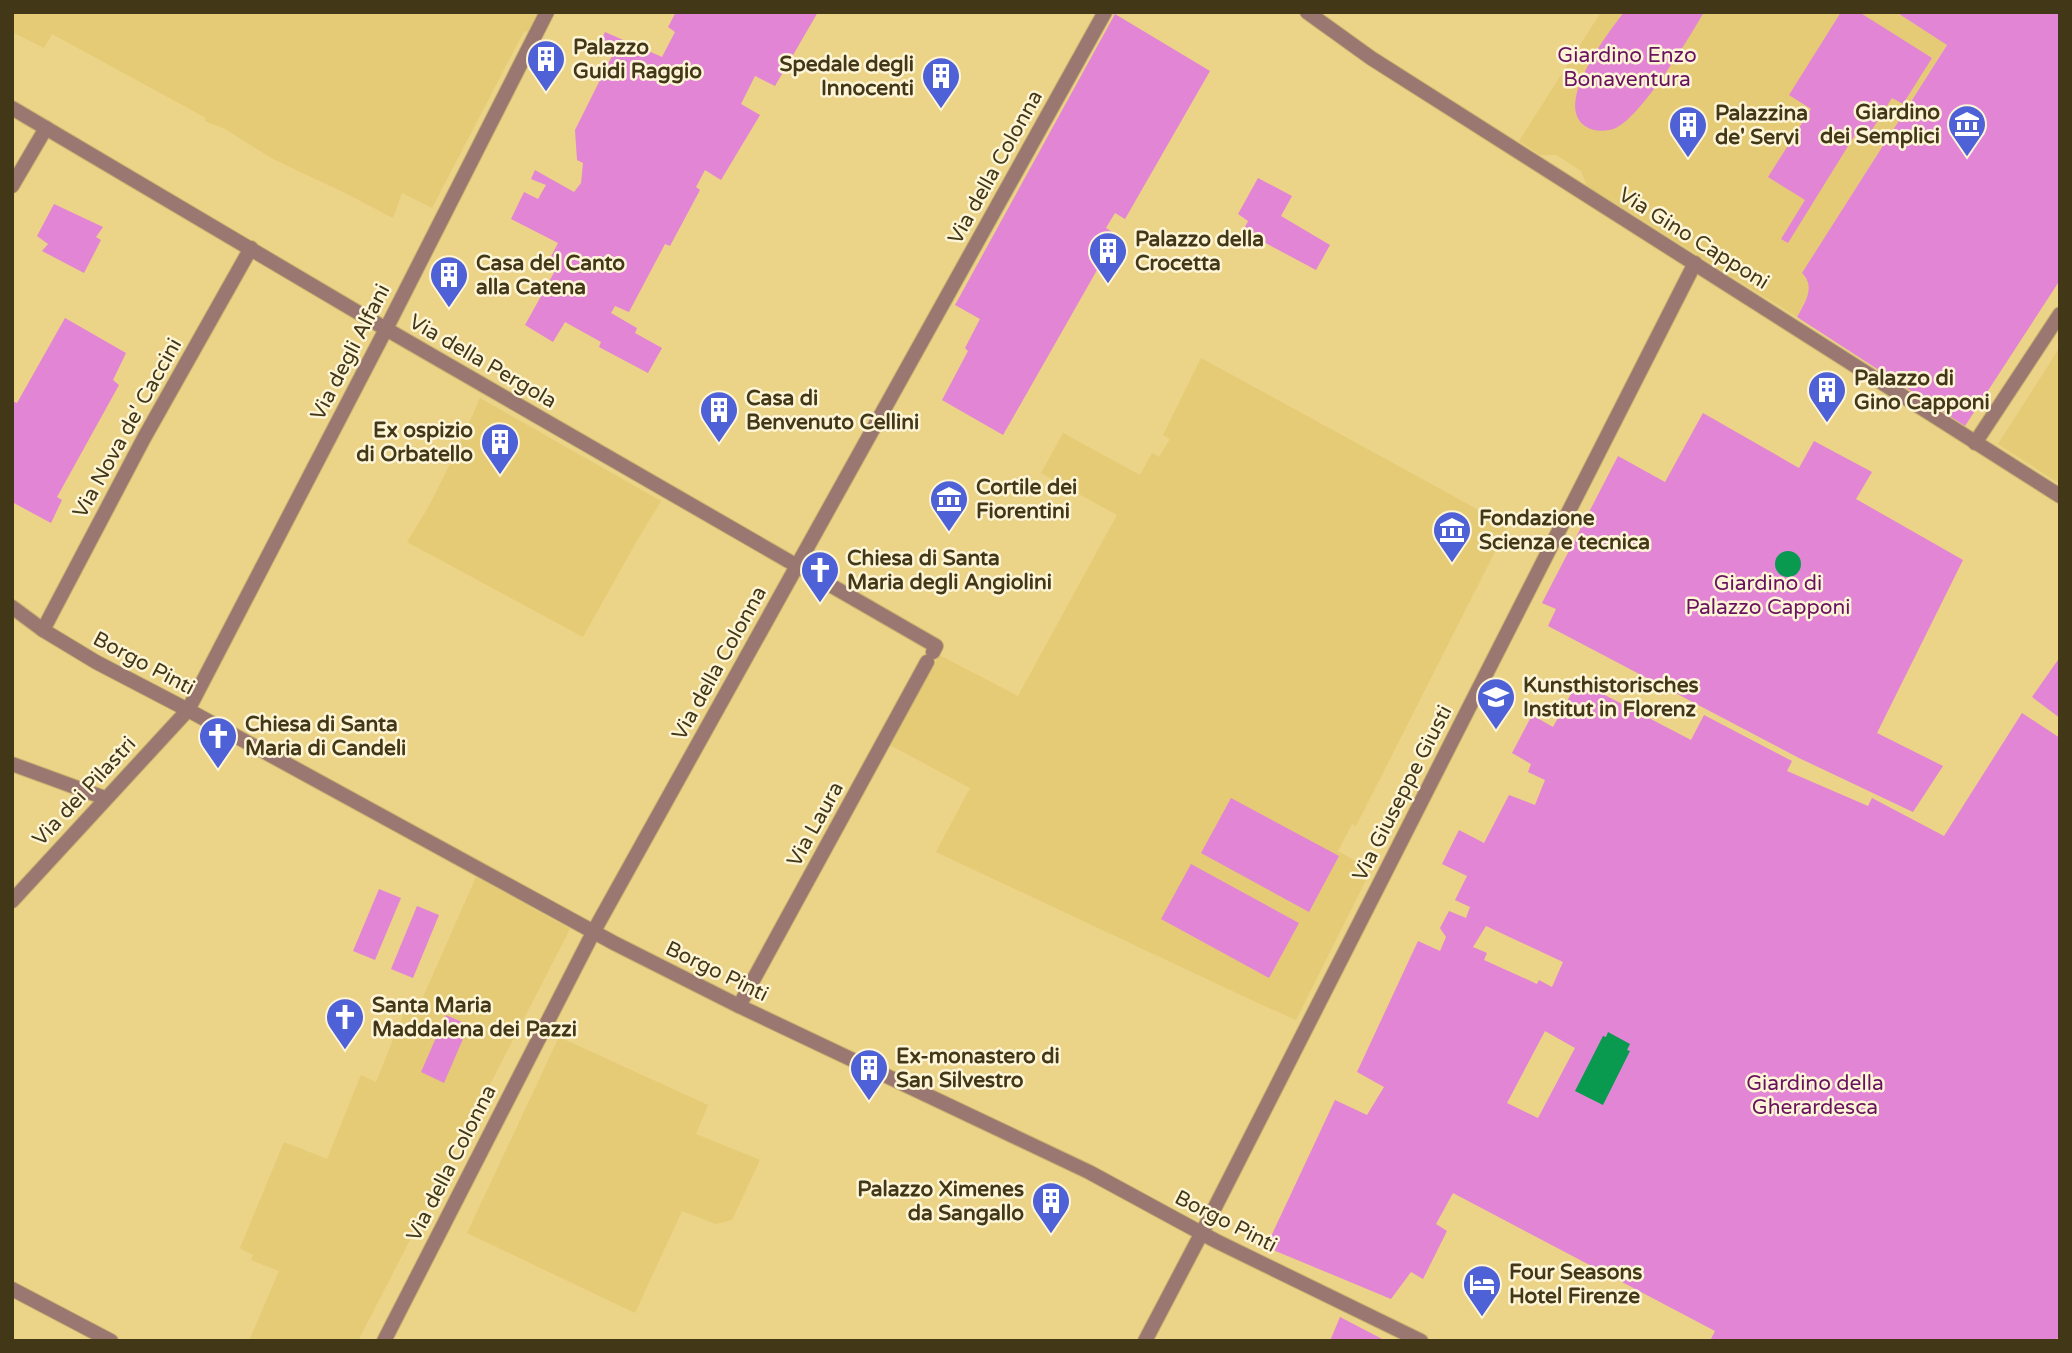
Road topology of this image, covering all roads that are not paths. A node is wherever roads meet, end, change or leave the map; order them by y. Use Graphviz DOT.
graph roads {
  1 [pos="547,12"];
  2 [pos="1105,12"];
  3 [pos="1307,12"];
  4 [pos="12,108"];
  5 [pos="46,128"];
  6 [pos="12,186"];
  7 [pos="251,248"];
  8 [pos="1695,264"];
  9 [pos="2060,314"];
  10 [pos="386,329"];
  11 [pos="1975,443"];
  12 [pos="2060,496"];
  13 [pos="797,567"];
  14 [pos="12,607"];
  15 [pos="43,631"];
  16 [pos="932,653"];
  17 [pos="188,710"];
  18 [pos="12,764"];
  19 [pos="105,798"];
  20 [pos="12,901"];
  21 [pos="593,932"];
  22 [pos="739,1006"];
  23 [pos="1202,1233"];
  24 [pos="12,1289"];
  25 [pos="111,1341"];
  26 [pos="384,1341"];
  27 [pos="1145,1341"];
  28 [pos="1421,1341"];
  1 -- 10 [label="street, Via degli Alfani"];
  2 -- 13 [label="street, Via della Colonna"];
  3 -- 8 [label="street, Via Gino Capponi"];
  4 -- 5 [label="street, Via della Pergola"];
  5 -- 6 [label="street"];
  5 -- 7 [label="street, Via della Pergola"];
  7 -- 10 [label="street, Via della Pergola"];
  7 -- 15 [label="street, Via Nova de' Caccini"];
  8 -- 11 [label="street, Via Gino Capponi"];
  8 -- 23 [label="street, Via Giuseppe Giusti"];
  9 -- 11 [label="street"];
  10 -- 13 [label="street, Via della Pergola"];
  10 -- 17 [label="street, Via degli Alfani"];
  11 -- 12 [label="street, Via Gino Capponi"];
  13 -- 16 [label="street, Via della Pergola"];
  13 -- 21 [label="street, Via della Colonna"];
  14 -- 15 [label="street, Borgo Pinti"];
  15 -- 17 [label="street, Borgo Pinti"];
  16 -- 22 [label="street, Via Laura"];
  17 -- 19 [label="street, Via dei Pilastri"];
  17 -- 21 [label="street, Borgo Pinti"];
  18 -- 19 [label="street"];
  19 -- 20 [label="street, Via dei Pilastri"];
  21 -- 22 [label="street, Borgo Pinti"];
  21 -- 26 [label="street, Via della Colonna"];
  22 -- 23 [label="street, Borgo Pinti"];
  23 -- 27 [label="street, Via Giuseppe Giusti"];
  23 -- 28 [label="street, Borgo Pinti"];
  24 -- 25 [label="street"];
}
